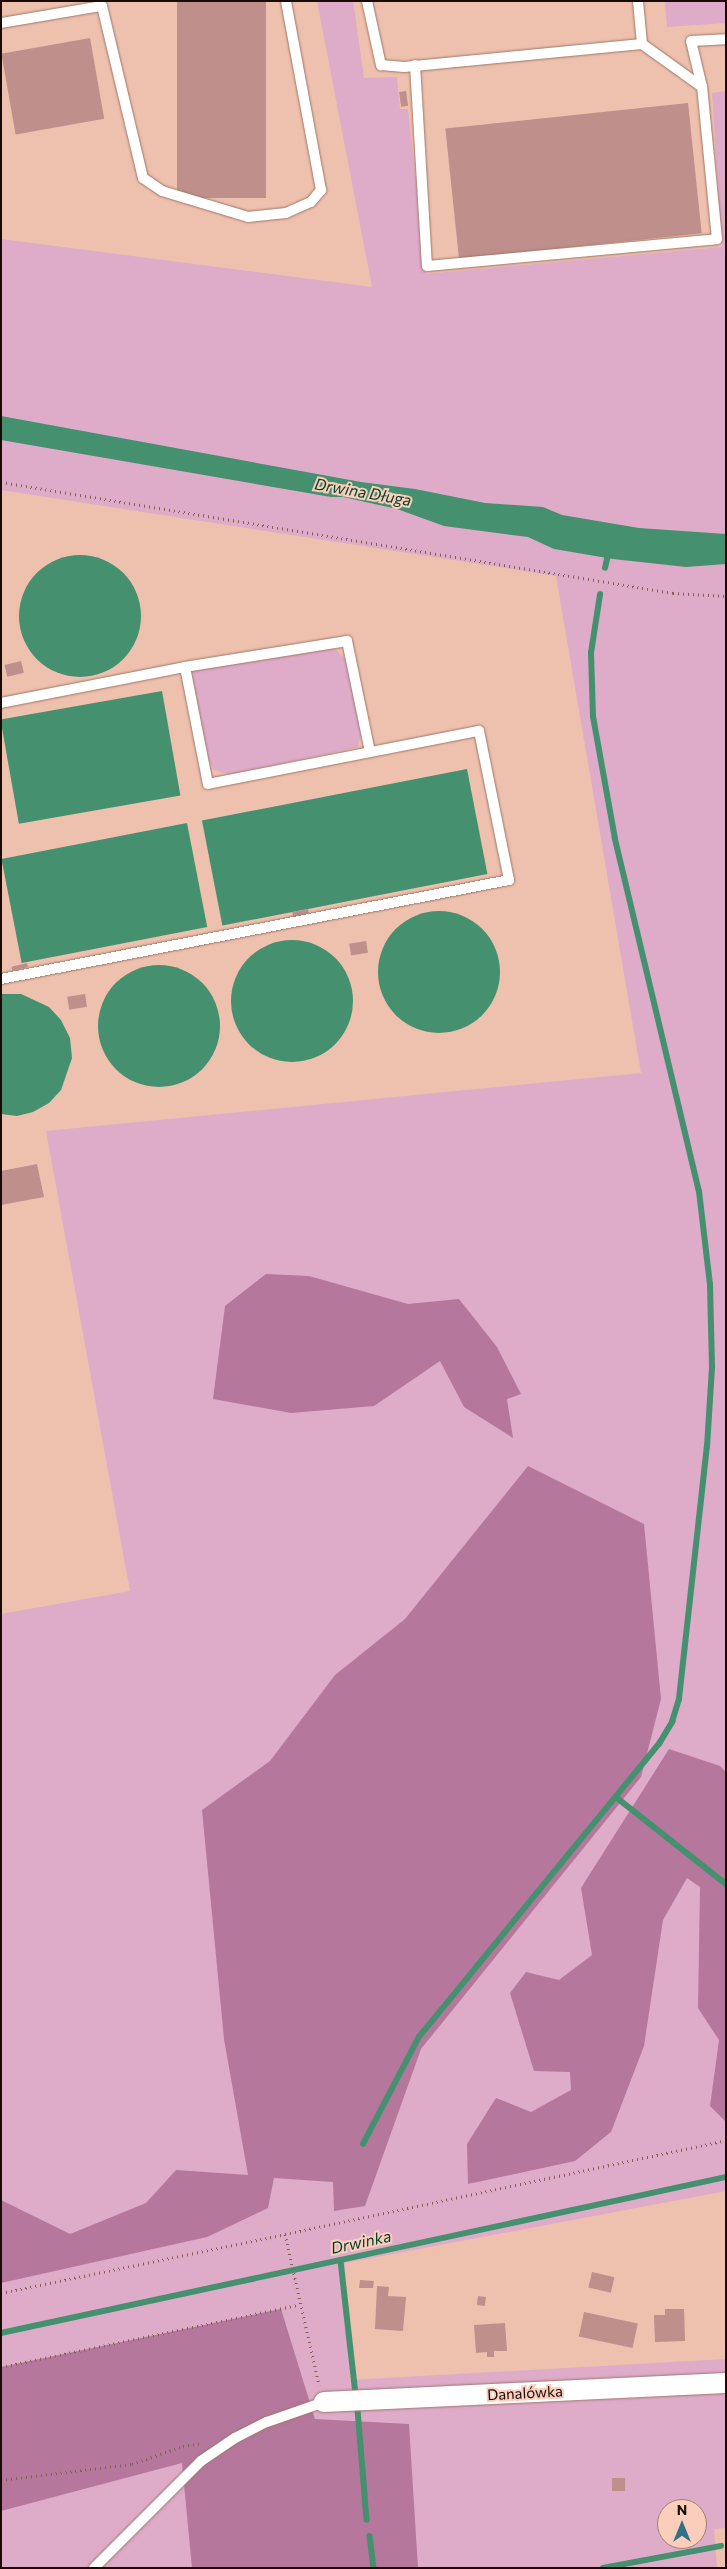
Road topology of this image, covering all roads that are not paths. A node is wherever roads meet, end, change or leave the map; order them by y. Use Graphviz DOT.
graph roads {
  1 [pos="286,1"];
  2 [pos="372,1"];
  3 [pos="638,1"];
  4 [pos="367,2"];
  5 [pos="103,3"];
  6 [pos="1,23"];
  7 [pos="726,38"];
  8 [pos="642,44"];
  9 [pos="415,65"];
  10 [pos="702,87"];
  11 [pos="185,667"];
  12 [pos="1,703"];
  13 [pos="370,752"];
  14 [pos="1,979"];
  15 [pos="726,2383"];
  16 [pos="324,2402"];
  17 [pos="94,2568"];
  1 -- 5 [label="lane"];
  2 -- 4 [label="lane"];
  3 -- 8 [label="lane"];
  4 -- 9 [label="lane"];
  5 -- 6 [label="lane"];
  7 -- 10 [label="lane"];
  8 -- 9 [label="lane"];
  8 -- 10 [label="lane"];
  9 -- 10 [label="lane"];
  11 -- 12 [label="lane"];
  11 -- 13 [label="lane"];
  11 -- 13 [label="lane"];
  13 -- 14 [label="lane"];
  15 -- 16 [label="street, Danalówka"];
  16 -- 17 [label="lane"];
}
